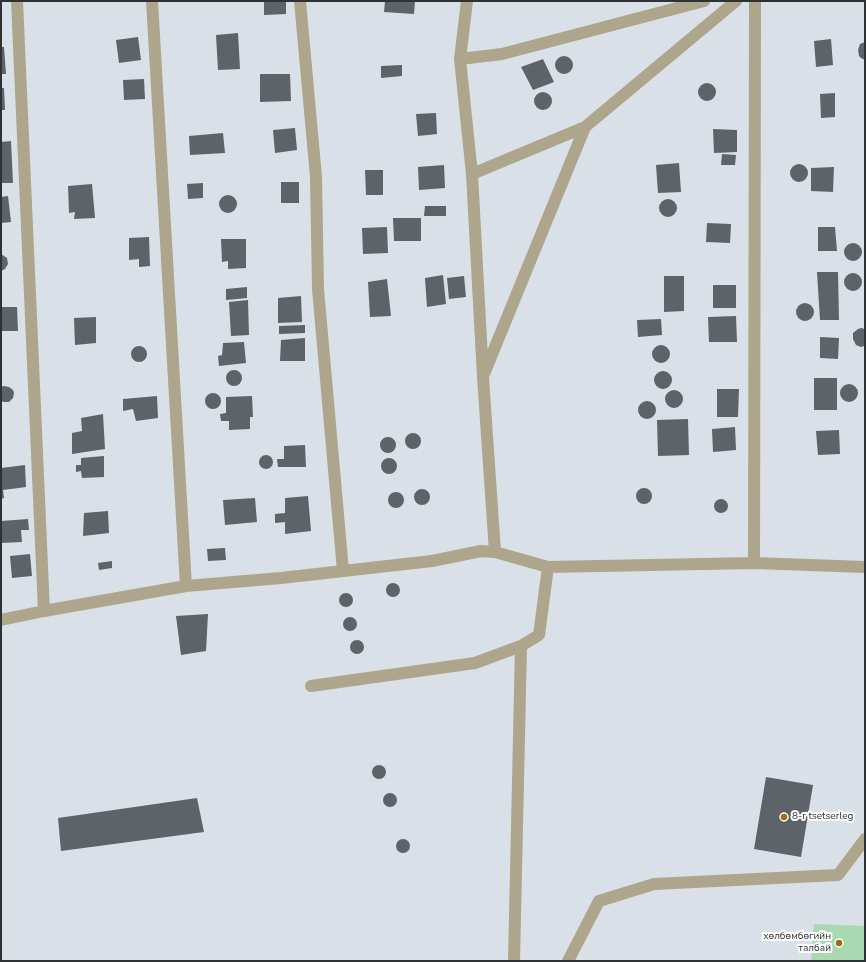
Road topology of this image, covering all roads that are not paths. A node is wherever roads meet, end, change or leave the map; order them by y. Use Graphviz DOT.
graph roads {
  1 [pos="17,1"];
  2 [pos="152,1"];
  3 [pos="300,1"];
  4 [pos="467,1"];
  5 [pos="704,1"];
  6 [pos="736,1"];
  7 [pos="755,1"];
  8 [pos="460,58"];
  9 [pos="585,127"];
  10 [pos="472,174"];
  11 [pos="483,377"];
  12 [pos="495,552"];
  13 [pos="754,563"];
  14 [pos="548,567"];
  15 [pos="865,567"];
  16 [pos="343,571"];
  17 [pos="186,586"];
  18 [pos="44,611"];
  19 [pos="1,620"];
  20 [pos="521,646"];
  21 [pos="311,686"];
  22 [pos="865,839"];
  23 [pos="514,961"];
  24 [pos="568,961"];
  1 -- 18 [label="street"];
  2 -- 17 [label="street"];
  3 -- 16 [label="street"];
  4 -- 8 [label="street"];
  5 -- 8 [label="street"];
  6 -- 9 [label="street"];
  7 -- 13 [label="street"];
  8 -- 10 [label="street"];
  9 -- 10 [label="street"];
  9 -- 11 [label="street"];
  10 -- 11 [label="street"];
  11 -- 12 [label="street"];
  12 -- 14 [label="street"];
  12 -- 16 [label="street"];
  13 -- 14 [label="street"];
  13 -- 15 [label="street"];
  14 -- 20 [label="street"];
  16 -- 17 [label="street"];
  17 -- 18 [label="street"];
  18 -- 19 [label="street"];
  20 -- 21 [label="street"];
  20 -- 23 [label="street"];
  22 -- 24 [label="street"];
}
